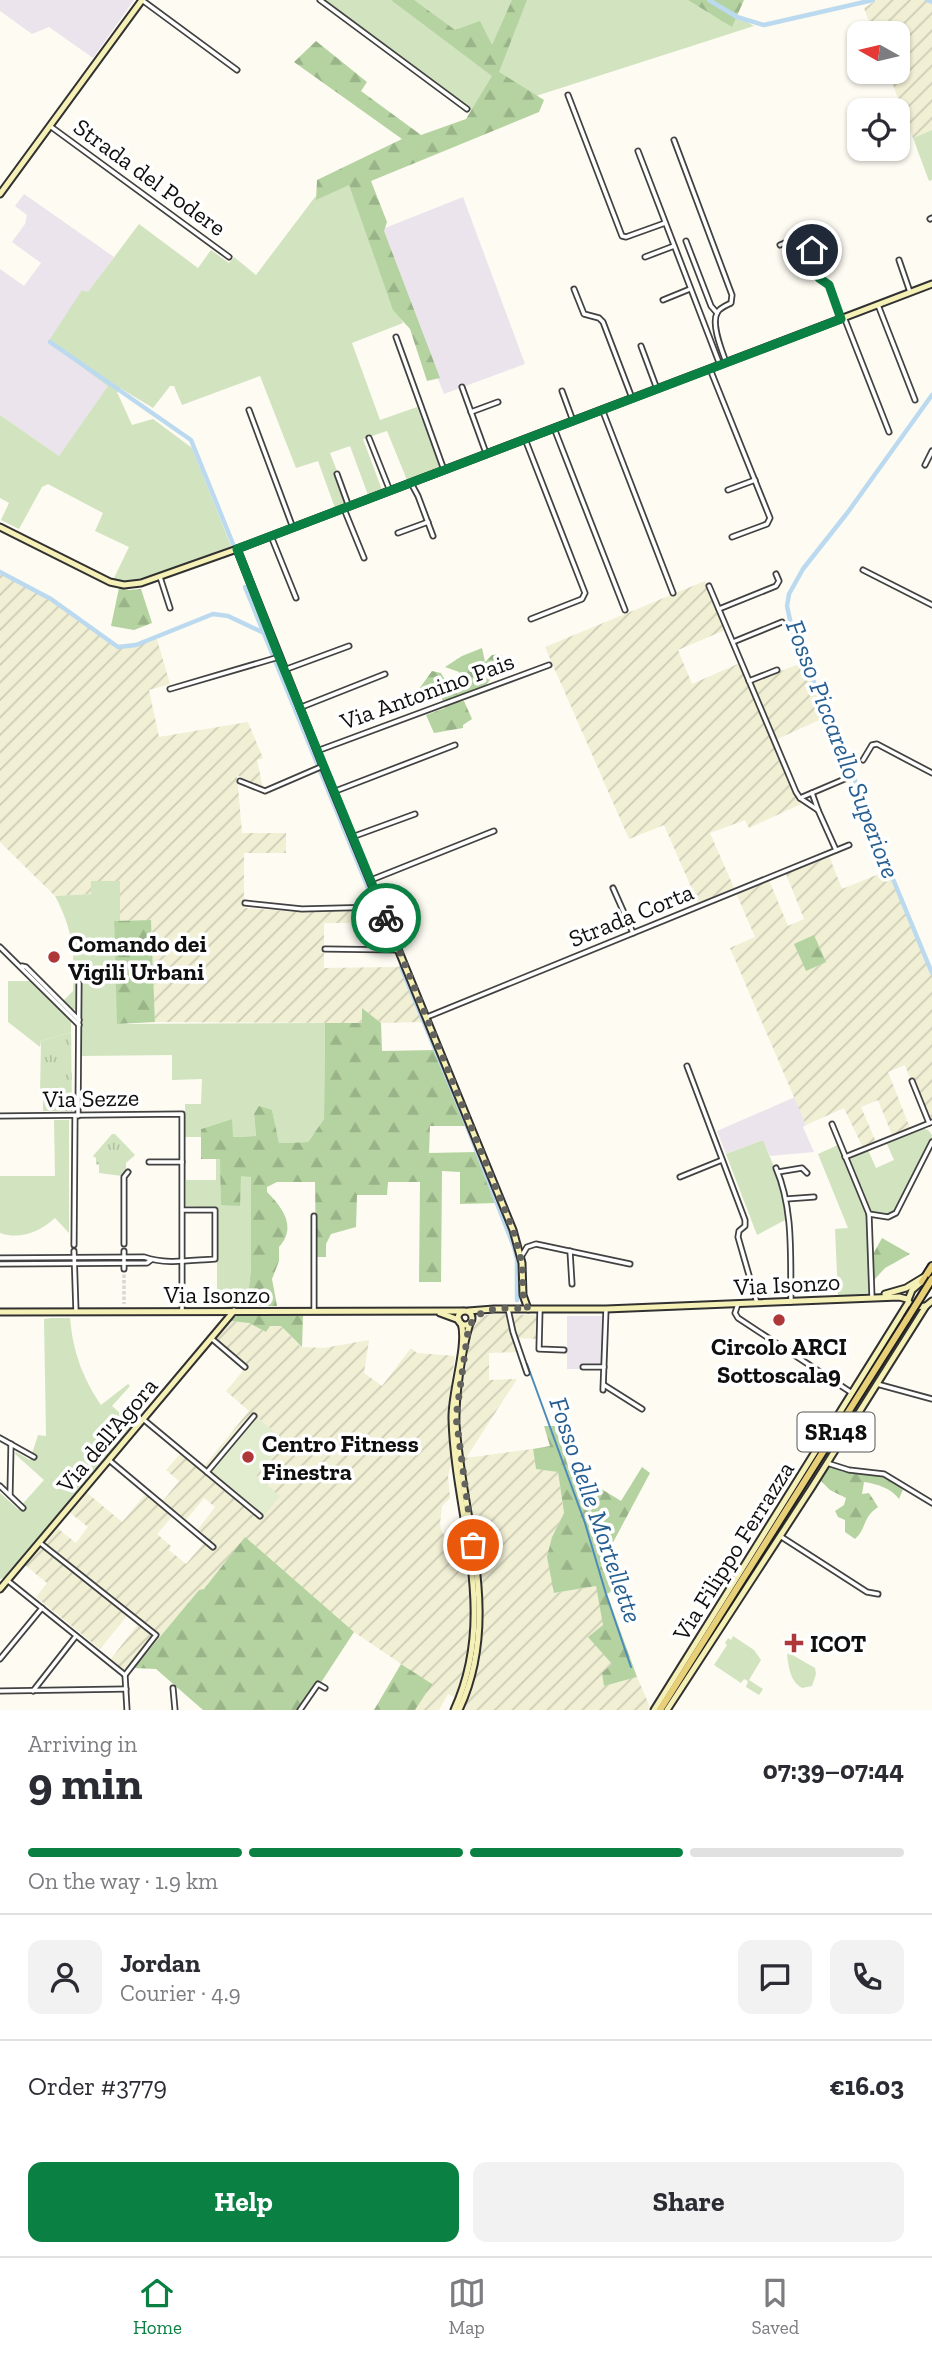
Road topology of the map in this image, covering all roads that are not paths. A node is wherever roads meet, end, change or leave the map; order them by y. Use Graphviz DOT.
graph roads {
  1 [pos="142,0"];
  2 [pos="320,0"];
  3 [pos="237,70"];
  4 [pos="568,94"];
  5 [pos="467,109"];
  6 [pos="49,126"];
  7 [pos="674,140"];
  8 [pos="638,151"];
  9 [pos="0,194"];
  10 [pos="666,223"];
  11 [pos="686,240"];
  12 [pos="780,245"];
  13 [pos="674,246"];
  14 [pos="229,257"];
  15 [pos="645,257"];
  16 [pos="899,260"];
  17 [pos="932,284"];
  18 [pos="574,289"];
  19 [pos="691,289"];
  20 [pos="910,292"];
  21 [pos="663,300"];
  22 [pos="878,305"];
  23 [pos="717,313"];
  24 [pos="843,318"];
  25 [pos="396,337"];
  26 [pos="641,346"];
  27 [pos="723,364"];
  28 [pos="710,369"];
  29 [pos="462,387"];
  30 [pos="657,388"];
  31 [pos="562,391"];
  32 [pos="632,398"];
  33 [pos="915,400"];
  34 [pos="498,402"];
  35 [pos="248,410"];
  36 [pos="602,410"];
  37 [pos="471,412"];
  38 [pos="573,421"];
  39 [pos="554,428"];
  40 [pos="889,432"];
  41 [pos="369,438"];
  42 [pos="525,439"];
  43 [pos="932,451"];
  44 [pos="486,453"];
  45 [pos="925,465"];
  46 [pos="444,470"];
  47 [pos="337,474"];
  48 [pos="755,480"];
  49 [pos="411,483"];
  50 [pos="728,490"];
  51 [pos="390,491"];
  52 [pos="347,508"];
  53 [pos="428,522"];
  54 [pos="0,527"];
  55 [pos="293,528"];
  56 [pos="398,533"];
  57 [pos="271,536"];
  58 [pos="433,536"];
  59 [pos="732,537"];
  60 [pos="237,549"];
  61 [pos="364,558"];
  62 [pos="863,570"];
  63 [pos="776,574"];
  64 [pos="160,576"];
  65 [pos="709,586"];
  66 [pos="673,593"];
  67 [pos="296,598"];
  68 [pos="932,605"];
  69 [pos="170,608"];
  70 [pos="719,609"];
  71 [pos="625,610"];
  72 [pos="531,619"];
  73 [pos="782,622"];
  74 [pos="733,642"];
  75 [pos="349,646"];
  76 [pos="279,657"];
  77 [pos="549,665"];
  78 [pos="284,670"];
  79 [pos="777,670"];
  80 [pos="385,674"];
  81 [pos="749,681"];
  82 [pos="170,689"];
  83 [pos="299,708"];
  84 [pos="455,745"];
  85 [pos="317,751"];
  86 [pos="863,760"];
  87 [pos="323,766"];
  88 [pos="932,773"];
  89 [pos="847,778"];
  90 [pos="240,781"];
  91 [pos="333,792"];
  92 [pos="812,793"];
  93 [pos="800,798"];
  94 [pos="818,810"];
  95 [pos="415,814"];
  96 [pos="494,831"];
  97 [pos="352,838"];
  98 [pos="849,845"];
  99 [pos="836,850"];
  100 [pos="371,880"];
  101 [pos="613,888"];
  102 [pos="245,903"];
  103 [pos="382,906"];
  104 [pos="634,933"];
  105 [pos="0,947"];
  106 [pos="325,949"];
  107 [pos="399,950"];
  108 [pos="79,983"];
  109 [pos="425,1018"];
  110 [pos="79,1022"];
  111 [pos="687,1066"];
  112 [pos="912,1082"];
  113 [pos="0,1116"];
  114 [pos="77,1116"];
  115 [pos="931,1123"];
  116 [pos="832,1124"];
  117 [pos="916,1129"];
  118 [pos="931,1129"];
  119 [pos="932,1142"];
  120 [pos="845,1157"];
  121 [pos="722,1160"];
  122 [pos="182,1161"];
  123 [pos="149,1162"];
  124 [pos="128,1172"];
  125 [pos="807,1173"];
  126 [pos="680,1177"];
  127 [pos="814,1197"];
  128 [pos="786,1199"];
  129 [pos="183,1210"];
  130 [pos="869,1214"];
  131 [pos="314,1216"];
  132 [pos="124,1244"];
  133 [pos="74,1245"];
  134 [pos="74,1251"];
  135 [pos="124,1251"];
  136 [pos="570,1251"];
  137 [pos="124,1257"];
  138 [pos="521,1257"];
  139 [pos="0,1258"];
  140 [pos="74,1258"];
  141 [pos="151,1260"];
  142 [pos="181,1261"];
  143 [pos="0,1264"];
  144 [pos="74,1264"];
  145 [pos="630,1264"];
  146 [pos="124,1266"];
  147 [pos="932,1266"];
  148 [pos="930,1279"];
  149 [pos="922,1282"];
  150 [pos="572,1284"];
  151 [pos="912,1290"];
  152 [pos="523,1295"];
  153 [pos="893,1295"];
  154 [pos="872,1298"];
  155 [pos="791,1302"];
  156 [pos="908,1302"];
  157 [pos="757,1303"];
  158 [pos="124,1304"];
  159 [pos="738,1304"];
  160 [pos="930,1304"];
  161 [pos="494,1309"];
  162 [pos="508,1309"];
  163 [pos="517,1309"];
  164 [pos="528,1309"];
  165 [pos="540,1309"];
  166 [pos="606,1309"];
  167 [pos="182,1311"];
  168 [pos="234,1311"];
  169 [pos="314,1311"];
  170 [pos="434,1311"];
  171 [pos="465,1311"];
  172 [pos="0,1312"];
  173 [pos="76,1312"];
  174 [pos="124,1312"];
  175 [pos="905,1316"];
  176 [pos="471,1321"];
  177 [pos="460,1322"];
  178 [pos="211,1338"];
  179 [pos="564,1350"];
  180 [pos="245,1367"];
  181 [pos="583,1367"];
  182 [pos="604,1367"];
  183 [pos="527,1373"];
  184 [pos="877,1384"];
  185 [pos="853,1393"];
  186 [pos="932,1399"];
  187 [pos="642,1409"];
  188 [pos="254,1416"];
  189 [pos="144,1419"];
  190 [pos="0,1438"];
  191 [pos="11,1444"];
  192 [pos="34,1457"];
  193 [pos="109,1460"];
  194 [pos="828,1463"];
  195 [pos="207,1472"];
  196 [pos="0,1486"];
  197 [pos="10,1495"];
  198 [pos="932,1503"];
  199 [pos="23,1508"];
  200 [pos="260,1516"];
  201 [pos="780,1536"];
  202 [pos="39,1542"];
  203 [pos="214,1547"];
  204 [pos="7,1580"];
  205 [pos="0,1586"];
  206 [pos="878,1594"];
  207 [pos="41,1608"];
  208 [pos="76,1636"];
  209 [pos="0,1659"];
  210 [pos="125,1675"];
  211 [pos="173,1688"];
  212 [pos="325,1688"];
  213 [pos="126,1689"];
  214 [pos="0,1691"];
  215 [pos="33,1691"];
  216 [pos="127,1710"];
  217 [pos="175,1710"];
  218 [pos="300,1710"];
  219 [pos="456,1710"];
  220 [pos="654,1710"];
  221 [pos="660,1710"];
  222 [pos="667,1710"];
  1 -- 3 [label="street"];
  1 -- 6 [label="street"];
  2 -- 5 [label="street"];
  4 -- 10 [label="street"];
  6 -- 9 [label="street"];
  6 -- 14 [label="street, Strada del Podere"];
  7 -- 23 [label="street"];
  8 -- 10 [label="street"];
  10 -- 13 [label="street"];
  11 -- 23 [label="street"];
  12 -- 24 [label="street"];
  13 -- 15 [label="street"];
  13 -- 19 [label="street"];
  16 -- 20 [label="street"];
  17 -- 20 [label="street"];
  18 -- 32 [label="street"];
  19 -- 21 [label="street"];
  19 -- 27 [label="street"];
  20 -- 22 [label="street"];
  22 -- 24 [label="street"];
  22 -- 33 [label="street"];
  23 -- 27 [label="street"];
  24 -- 27 [label="street"];
  24 -- 40 [label="street"];
  25 -- 46 [label="street"];
  26 -- 30 [label="street"];
  27 -- 28 [label="street"];
  28 -- 30 [label="street"];
  28 -- 48 [label="street"];
  29 -- 37 [label="street"];
  30 -- 32 [label="street"];
  31 -- 38 [label="street"];
  32 -- 36 [label="street"];
  34 -- 37 [label="street"];
  35 -- 55 [label="street"];
  36 -- 38 [label="street"];
  36 -- 66 [label="street"];
  37 -- 44 [label="street"];
  38 -- 39 [label="street"];
  39 -- 42 [label="street"];
  39 -- 71 [label="street"];
  41 -- 51 [label="street"];
  42 -- 44 [label="street"];
  42 -- 72 [label="street"];
  43 -- 45 [label="street"];
  44 -- 46 [label="street"];
  46 -- 49 [label="street"];
  47 -- 52 [label="street"];
  48 -- 50 [label="street"];
  48 -- 59 [label="street"];
  49 -- 51 [label="street"];
  49 -- 53 [label="street"];
  51 -- 52 [label="street"];
  52 -- 55 [label="street"];
  52 -- 61 [label="street"];
  53 -- 56 [label="street"];
  53 -- 58 [label="street"];
  54 -- 64 [label="street"];
  55 -- 57 [label="street"];
  57 -- 60 [label="street"];
  57 -- 67 [label="street"];
  60 -- 64 [label="street"];
  60 -- 76 [label="street"];
  62 -- 68 [label="street"];
  63 -- 70 [label="street"];
  64 -- 69 [label="street"];
  65 -- 70 [label="street"];
  70 -- 74 [label="street"];
  73 -- 74 [label="street"];
  74 -- 81 [label="street"];
  75 -- 78 [label="street"];
  76 -- 78 [label="street"];
  76 -- 82 [label="street"];
  77 -- 85 [label="street, Via Antonino Pais"];
  78 -- 83 [label="street"];
  79 -- 81 [label="street"];
  80 -- 83 [label="street"];
  81 -- 93 [label="street"];
  83 -- 85 [label="street"];
  84 -- 91 [label="street"];
  85 -- 87 [label="street"];
  86 -- 88 [label="street"];
  87 -- 90 [label="street"];
  87 -- 91 [label="street"];
  89 -- 92 [label="street"];
  91 -- 97 [label="street"];
  92 -- 93 [label="street"];
  92 -- 94 [label="street"];
  93 -- 94 [label="street"];
  94 -- 99 [label="street"];
  95 -- 97 [label="street"];
  96 -- 100 [label="street"];
  97 -- 100 [label="street"];
  98 -- 99 [label="street, Strada Corta"];
  99 -- 104 [label="street, Strada Corta"];
  100 -- 103 [label="street"];
  101 -- 104 [label="street"];
  102 -- 103 [label="street"];
  103 -- 107 [label="street"];
  104 -- 109 [label="street, Strada Corta"];
  105 -- 110 [label="street"];
  106 -- 107 [label="street"];
  107 -- 109 [label="street"];
  108 -- 110 [label="street"];
  109 -- 138 [label="street"];
  110 -- 114 [label="street"];
  111 -- 121 [label="street"];
  112 -- 115 [label="street"];
  113 -- 114 [label="street, Via Sezze"];
  114 -- 122 [label="street, Via Sezze"];
  114 -- 133 [label="street"];
  115 -- 117 [label="street"];
  116 -- 120 [label="street"];
  117 -- 118 [label="street"];
  117 -- 120 [label="street"];
  119 -- 130 [label="street"];
  120 -- 130 [label="street"];
  121 -- 126 [label="street"];
  121 -- 157 [label="street"];
  122 -- 123 [label="street"];
  122 -- 129 [label="street"];
  124 -- 132 [label="street"];
  125 -- 128 [label="street"];
  127 -- 128 [label="street"];
  128 -- 155 [label="street"];
  129 -- 142 [label="street"];
  129 -- 142 [label="street"];
  130 -- 154 [label="street"];
  131 -- 169 [label="street"];
  134 -- 140 [label="street"];
  135 -- 137 [label="street"];
  136 -- 138 [label="street"];
  136 -- 145 [label="street"];
  136 -- 150 [label="street"];
  137 -- 140 [label="street"];
  137 -- 141 [label="street"];
  137 -- 146 [label="street"];
  138 -- 152 [label="street"];
  139 -- 140 [label="street"];
  140 -- 144 [label="street"];
  141 -- 142 [label="street"];
  141 -- 146 [label="street"];
  142 -- 167 [label="street"];
  143 -- 144 [label="street"];
  144 -- 146 [label="street"];
  144 -- 173 [label="street"];
  147 -- 148 [label="main road"];
  148 -- 149 [label="main road"];
  148 -- 153 [label="street"];
  148 -- 175 [label="main road, SR148, bridge"];
  149 -- 151 [label="street"];
  151 -- 153 [label="street"];
  151 -- 156 [label="street"];
  152 -- 163 [label="street"];
  152 -- 164 [label="street"];
  153 -- 154 [label="street, Via Isonzo"];
  153 -- 156 [label="street"];
  153 -- 175 [label="street"];
  154 -- 155 [label="street, Via Isonzo"];
  155 -- 157 [label="street, Via Isonzo"];
  156 -- 160 [label="street"];
  156 -- 175 [label="street, Via Filippo Ferrazza"];
  157 -- 159 [label="street, Via Isonzo"];
  158 -- 174 [label="street"];
  159 -- 166 [label="street, Via Isonzo"];
  159 -- 185 [label="street"];
  160 -- 184 [label="street"];
  161 -- 162 [label="street, Via Isonzo"];
  161 -- 171 [label="street, Via Isonzo"];
  161 -- 176 [label="street, Via Isonzo"];
  162 -- 163 [label="street, Via Isonzo"];
  162 -- 183 [label="street"];
  163 -- 164 [label="street, Via Isonzo"];
  164 -- 165 [label="street, Via Isonzo"];
  165 -- 166 [label="street, Via Isonzo"];
  165 -- 179 [label="street"];
  166 -- 182 [label="street"];
  167 -- 168 [label="street, Via Isonzo"];
  167 -- 174 [label="street, Via Isonzo"];
  168 -- 169 [label="street, Via Isonzo"];
  168 -- 178 [label="street, Via dell'Agora"];
  169 -- 170 [label="street, Via Isonzo"];
  170 -- 171 [label="street, Via Isonzo"];
  170 -- 177 [label="street, Via Isonzo"];
  171 -- 176 [label="street"];
  171 -- 177 [label="street"];
  172 -- 173 [label="street, Via Isonzo"];
  173 -- 174 [label="street, Via Isonzo"];
  175 -- 185 [label="street, Via Filippo Ferrazza"];
  175 -- 221 [label="main road, SR148"];
  176 -- 177 [label="street, Via Isonzo"];
  176 -- 219 [label="street"];
  177 -- 219 [label="street"];
  178 -- 180 [label="street"];
  178 -- 189 [label="street, Via dell'Agora"];
  181 -- 182 [label="street"];
  182 -- 187 [label="street"];
  184 -- 186 [label="street"];
  184 -- 194 [label="street"];
  185 -- 220 [label="street, Via Filippo Ferrazza"];
  188 -- 195 [label="street"];
  189 -- 193 [label="street, Via dell'Agora"];
  189 -- 195 [label="street"];
  190 -- 191 [label="street"];
  191 -- 192 [label="street"];
  191 -- 197 [label="street"];
  193 -- 202 [label="street, Via dell'Agora"];
  193 -- 203 [label="street"];
  194 -- 198 [label="street"];
  194 -- 201 [label="street"];
  195 -- 200 [label="street"];
  196 -- 197 [label="street"];
  197 -- 199 [label="street"];
  201 -- 206 [label="street"];
  201 -- 222 [label="street"];
  202 -- 204 [label="street, Via dell'Agora"];
  202 -- 210 [label="street"];
  204 -- 205 [label="street, Via dell'Agora"];
  204 -- 207 [label="street"];
  207 -- 208 [label="street"];
  207 -- 209 [label="street"];
  208 -- 210 [label="street"];
  208 -- 215 [label="street"];
  210 -- 213 [label="street"];
  211 -- 217 [label="street"];
  212 -- 218 [label="street"];
  213 -- 215 [label="street"];
  213 -- 216 [label="street"];
  214 -- 215 [label="street"];
}
